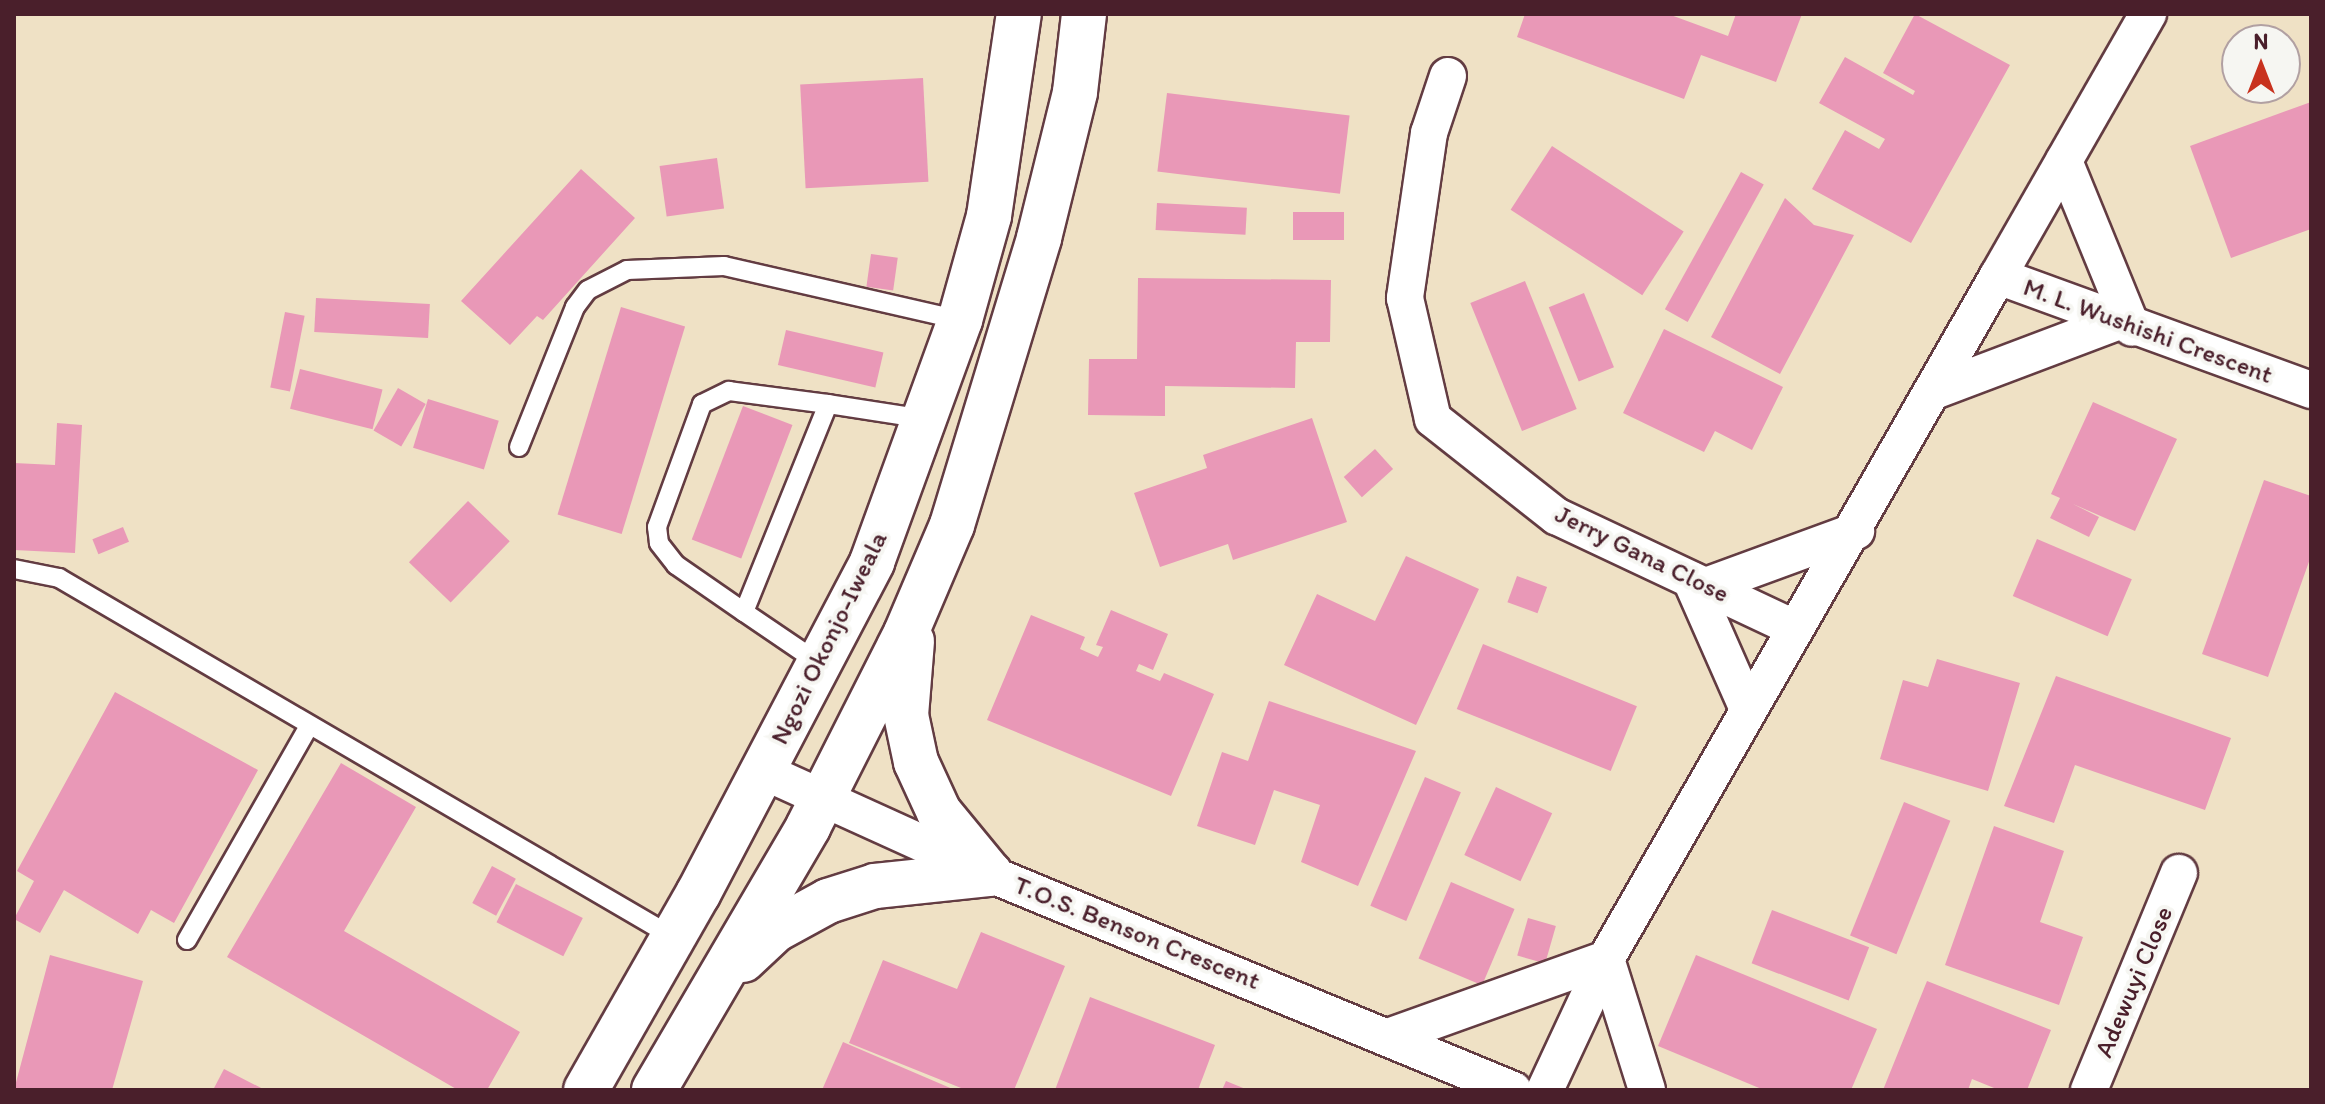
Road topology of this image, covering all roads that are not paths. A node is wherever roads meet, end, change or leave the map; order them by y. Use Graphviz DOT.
graph roads {
  1 [pos="1019,14"];
  2 [pos="1084,14"];
  3 [pos="2148,14"];
  4 [pos="1448,76"];
  5 [pos="2064,161"];
  6 [pos="1998,276"];
  7 [pos="960,320"];
  8 [pos="2124,325"];
  9 [pos="2311,390"];
  10 [pos="1934,391"];
  11 [pos="828,404"];
  12 [pos="925,419"];
  13 [pos="519,447"];
  14 [pos="1856,531"];
  15 [pos="14,569"];
  16 [pos="1699,583"];
  17 [pos="917,605"];
  18 [pos="744,612"];
  19 [pos="1794,628"];
  20 [pos="819,663"];
  21 [pos="1748,709"];
  22 [pos="309,726"];
  23 [pos="763,771"];
  24 [pos="824,796"];
  25 [pos="2179,873"];
  26 [pos="990,874"];
  27 [pos="673,937"];
  28 [pos="187,940"];
  29 [pos="1606,959"];
  30 [pos="719,982"];
  31 [pos="1391,1036"];
  32 [pos="586,1090"];
  33 [pos="654,1090"];
  34 [pos="1513,1090"];
  35 [pos="1545,1090"];
  36 [pos="1647,1090"];
  37 [pos="2089,1090"];
  1 -- 7 [label="street, Ngozi Okonjo-Iweala"];
  2 -- 17 [label="street"];
  3 -- 5 [label="street, M. L. Wushishi Crescent"];
  4 -- 16 [label="street, Jerry Gana Close"];
  5 -- 6 [label="street, M. L. Wushishi Crescent"];
  5 -- 8 [label="street"];
  6 -- 8 [label="street, M. L. Wushishi Crescent"];
  6 -- 10 [label="street"];
  7 -- 12 [label="street, Ngozi Okonjo-Iweala"];
  7 -- 13 [label="lane"];
  8 -- 9 [label="street, M. L. Wushishi Crescent"];
  8 -- 10 [label="street"];
  10 -- 14 [label="street"];
  11 -- 12 [label="lane"];
  11 -- 18 [label="lane"];
  11 -- 18 [label="lane"];
  12 -- 20 [label="street, Ngozi Okonjo-Iweala"];
  14 -- 16 [label="street"];
  14 -- 19 [label="street"];
  15 -- 22 [label="lane"];
  16 -- 19 [label="street, Jerry Gana Close"];
  16 -- 21 [label="street"];
  17 -- 24 [label="street"];
  17 -- 26 [label="street"];
  18 -- 20 [label="lane"];
  19 -- 21 [label="street"];
  20 -- 23 [label="street, Ngozi Okonjo-Iweala"];
  21 -- 29 [label="street"];
  22 -- 27 [label="lane"];
  22 -- 28 [label="lane"];
  23 -- 24 [label="street, T.O.S. Benson Crescent"];
  23 -- 27 [label="street, Ngozi Okonjo-Iweala"];
  24 -- 26 [label="street, T.O.S. Benson Crescent"];
  24 -- 30 [label="street"];
  25 -- 37 [label="street, Adewuyi Close"];
  26 -- 30 [label="street"];
  26 -- 31 [label="street, T.O.S. Benson Crescent"];
  27 -- 32 [label="street, Ngozi Okonjo-Iweala"];
  29 -- 31 [label="street"];
  29 -- 35 [label="street"];
  29 -- 36 [label="street"];
  30 -- 33 [label="street"];
  31 -- 34 [label="street, T.O.S. Benson Crescent"];
}
